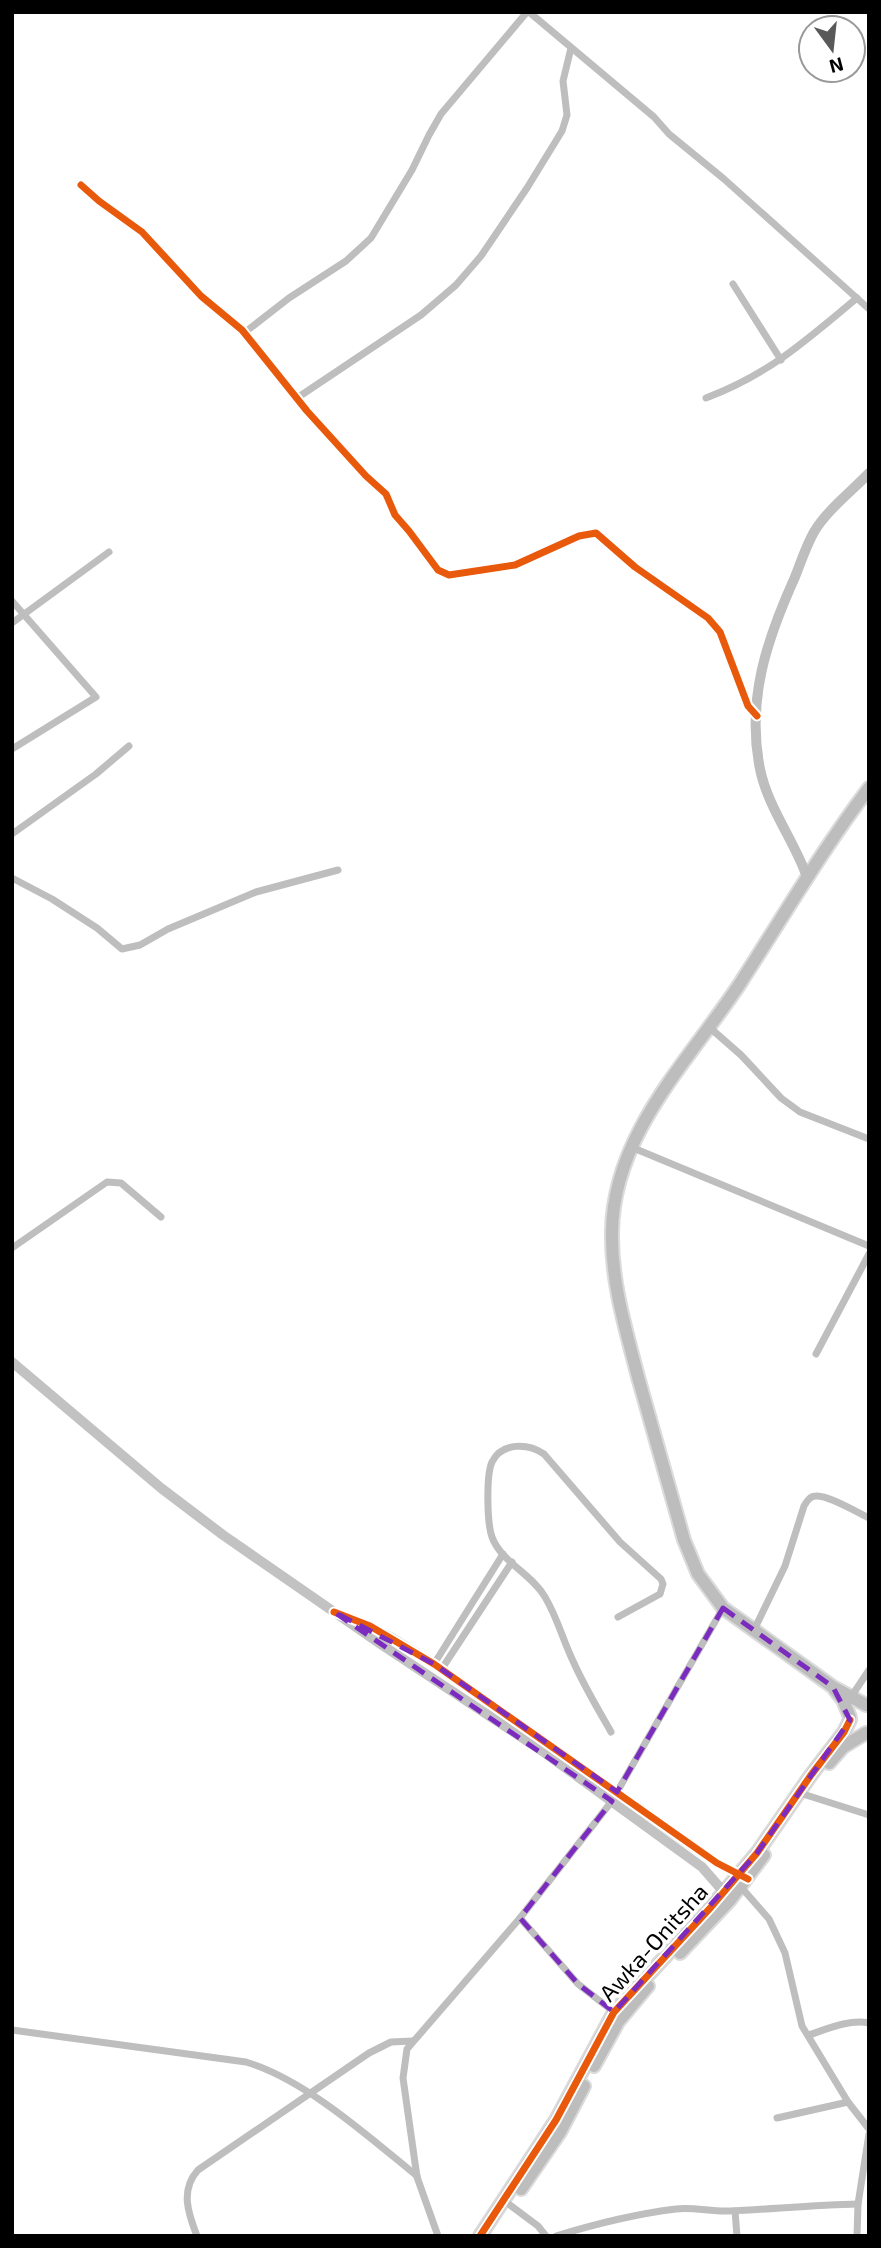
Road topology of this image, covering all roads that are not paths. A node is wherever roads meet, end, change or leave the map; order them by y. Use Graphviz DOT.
graph roads {
  1 [pos="528,12"];
  2 [pos="571,48"];
  3 [pos="81,184"];
  4 [pos="733,284"];
  5 [pos="857,298"];
  6 [pos="869,309"];
  7 [pos="244,333"];
  8 [pos="781,360"];
  9 [pos="298,398"];
  10 [pos="706,398"];
  11 [pos="869,473"];
  12 [pos="109,552"];
  13 [pos="12,601"];
  14 [pos="24,614"];
  15 [pos="12,623"];
  16 [pos="757,716"];
  17 [pos="129,746"];
  18 [pos="12,749"];
  19 [pos="869,788"];
  20 [pos="12,834"];
  21 [pos="338,870"];
  22 [pos="807,877"];
  23 [pos="12,878"];
  24 [pos="709,1027"];
  25 [pos="869,1139"];
  26 [pos="631,1147"];
  27 [pos="161,1217"];
  28 [pos="869,1246"];
  29 [pos="12,1248"];
  30 [pos="869,1254"];
  31 [pos="816,1354"];
  32 [pos="12,1362"];
  33 [pos="869,1517"];
  34 [pos="503,1554"];
  35 [pos="512,1562"];
  36 [pos="723,1608"];
  37 [pos="334,1612"];
  38 [pos="618,1617"];
  39 [pos="754,1630"];
  40 [pos="438,1667"];
  41 [pos="869,1670"];
  42 [pos="833,1687"];
  43 [pos="851,1697"];
  44 [pos="867,1706"];
  45 [pos="850,1718"];
  46 [pos="611,1732"];
  47 [pos="867,1732"];
  48 [pos="806,1795"];
  49 [pos="614,1797"];
  50 [pos="869,1815"];
  51 [pos="742,1880"];
  52 [pos="728,1896"];
  53 [pos="520,1918"];
  54 [pos="614,2012"];
  55 [pos="869,2023"];
  56 [pos="12,2030"];
  57 [pos="809,2035"];
  58 [pos="413,2041"];
  59 [pos="310,2094"];
  60 [pos="848,2102"];
  61 [pos="778,2118"];
  62 [pos="869,2129"];
  63 [pos="869,2134"];
  64 [pos="417,2177"];
  65 [pos="510,2204"];
  66 [pos="858,2204"];
  67 [pos="734,2211"];
  68 [pos="197,2236"];
  69 [pos="438,2236"];
  70 [pos="480,2236"];
  71 [pos="489,2236"];
  72 [pos="546,2236"];
  73 [pos="556,2236"];
  74 [pos="737,2236"];
  75 [pos="857,2236"];
  1 -- 2 [label="street"];
  1 -- 7 [label="street"];
  2 -- 5 [label="street"];
  2 -- 9 [label="street"];
  3 -- 7 [label="street"];
  4 -- 8 [label="street"];
  5 -- 6 [label="street"];
  5 -- 8 [label="street"];
  7 -- 9 [label="street"];
  8 -- 10 [label="street"];
  9 -- 16 [label="street"];
  11 -- 16 [label="street"];
  12 -- 14 [label="street"];
  13 -- 14 [label="street"];
  14 -- 15 [label="street"];
  14 -- 18 [label="street"];
  16 -- 22 [label="street"];
  17 -- 20 [label="street"];
  19 -- 22 [label="main road"];
  21 -- 23 [label="street"];
  22 -- 24 [label="main road"];
  24 -- 25 [label="street"];
  24 -- 26 [label="main road"];
  26 -- 28 [label="street"];
  26 -- 36 [label="main road"];
  27 -- 29 [label="street"];
  30 -- 31 [label="street"];
  32 -- 37 [label="main road"];
  33 -- 39 [label="street"];
  34 -- 35 [label="street"];
  34 -- 38 [label="street"];
  34 -- 40 [label="street"];
  35 -- 40 [label="street"];
  35 -- 46 [label="street"];
  36 -- 39 [label="main road"];
  36 -- 49 [label="street"];
  37 -- 40 [label="main road"];
  37 -- 49 [label="main road"];
  39 -- 42 [label="main road"];
  40 -- 49 [label="main road"];
  41 -- 43 [label="street"];
  42 -- 43 [label="main road"];
  42 -- 45 [label="main road"];
  43 -- 44 [label="main road"];
  44 -- 45 [label="main road, Awka-Onitsha"];
  45 -- 47 [label="main road"];
  45 -- 51 [label="main road, Awka-Onitsha"];
  47 -- 48 [label="main road, Awka-Onitsha"];
  48 -- 50 [label="street"];
  48 -- 51 [label="main road, Awka-Onitsha"];
  49 -- 51 [label="main road"];
  49 -- 52 [label="main road"];
  49 -- 53 [label="street"];
  51 -- 52 [label="main road, Awka-Onitsha"];
  51 -- 57 [label="street"];
  52 -- 54 [label="main road, Awka-Onitsha"];
  52 -- 65 [label="main road, Awka-Onitsha"];
  53 -- 54 [label="street"];
  53 -- 58 [label="street"];
  54 -- 70 [label="main road, Awka-Onitsha"];
  55 -- 57 [label="street"];
  56 -- 59 [label="street"];
  57 -- 60 [label="street"];
  58 -- 59 [label="street"];
  58 -- 64 [label="street"];
  59 -- 64 [label="street"];
  59 -- 68 [label="street"];
  60 -- 61 [label="street"];
  60 -- 62 [label="street"];
  63 -- 66 [label="street"];
  64 -- 69 [label="street"];
  65 -- 71 [label="main road, Awka-Onitsha"];
  65 -- 72 [label="street"];
  66 -- 67 [label="street"];
  66 -- 75 [label="street"];
  67 -- 73 [label="street"];
  67 -- 74 [label="street"];
}
